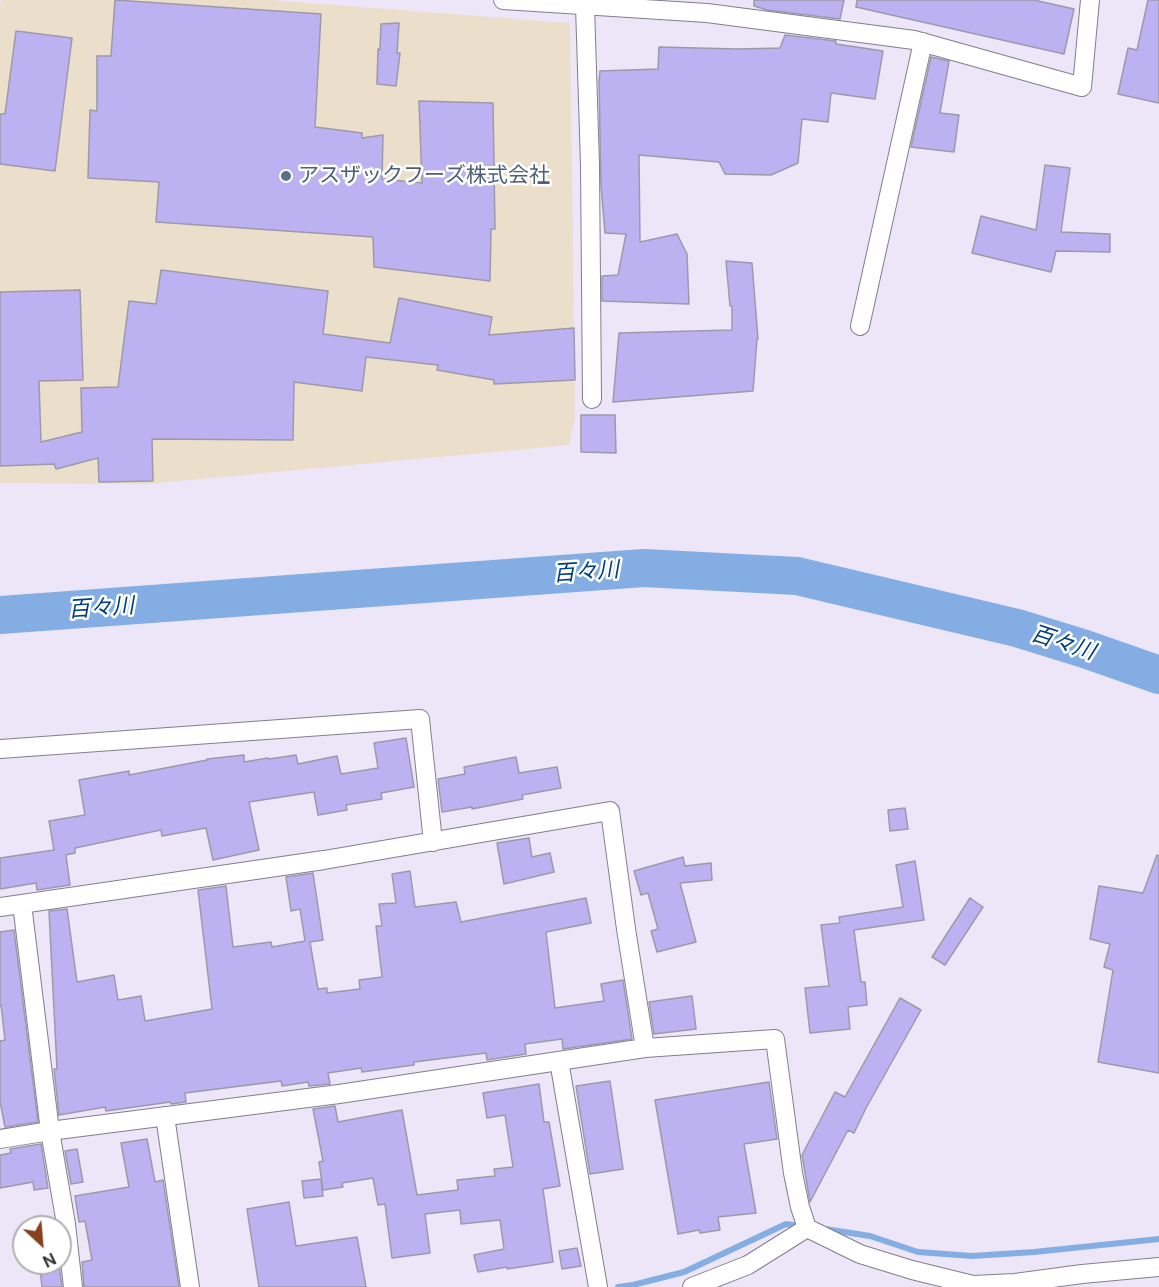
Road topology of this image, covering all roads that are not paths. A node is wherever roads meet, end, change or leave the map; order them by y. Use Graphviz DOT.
graph roads {
  1 [pos="503,0"];
  2 [pos="1090,0"];
  3 [pos="585,6"];
  4 [pos="708,7"];
  5 [pos="923,42"];
  6 [pos="860,326"];
  7 [pos="592,399"];
  8 [pos="0,750"];
  9 [pos="432,842"];
  10 [pos="22,904"];
  11 [pos="0,907"];
  12 [pos="645,1048"];
  13 [pos="559,1061"];
  14 [pos="165,1116"];
  15 [pos="50,1131"];
  16 [pos="0,1139"];
  17 [pos="807,1228"];
  18 [pos="1159,1267"];
  19 [pos="73,1287"];
  20 [pos="190,1287"];
  21 [pos="598,1287"];
  22 [pos="692,1287"];
  1 -- 3 [label="street"];
  2 -- 5 [label="street"];
  3 -- 4 [label="street"];
  3 -- 7 [label="street"];
  4 -- 5 [label="street"];
  5 -- 6 [label="street"];
  8 -- 9 [label="street"];
  9 -- 10 [label="street"];
  9 -- 12 [label="street"];
  10 -- 11 [label="street"];
  10 -- 15 [label="street"];
  12 -- 13 [label="street"];
  12 -- 17 [label="street"];
  13 -- 14 [label="street"];
  13 -- 21 [label="street"];
  14 -- 15 [label="street"];
  14 -- 20 [label="street"];
  15 -- 16 [label="street"];
  15 -- 19 [label="street"];
  17 -- 18 [label="street"];
  17 -- 22 [label="street"];
}
